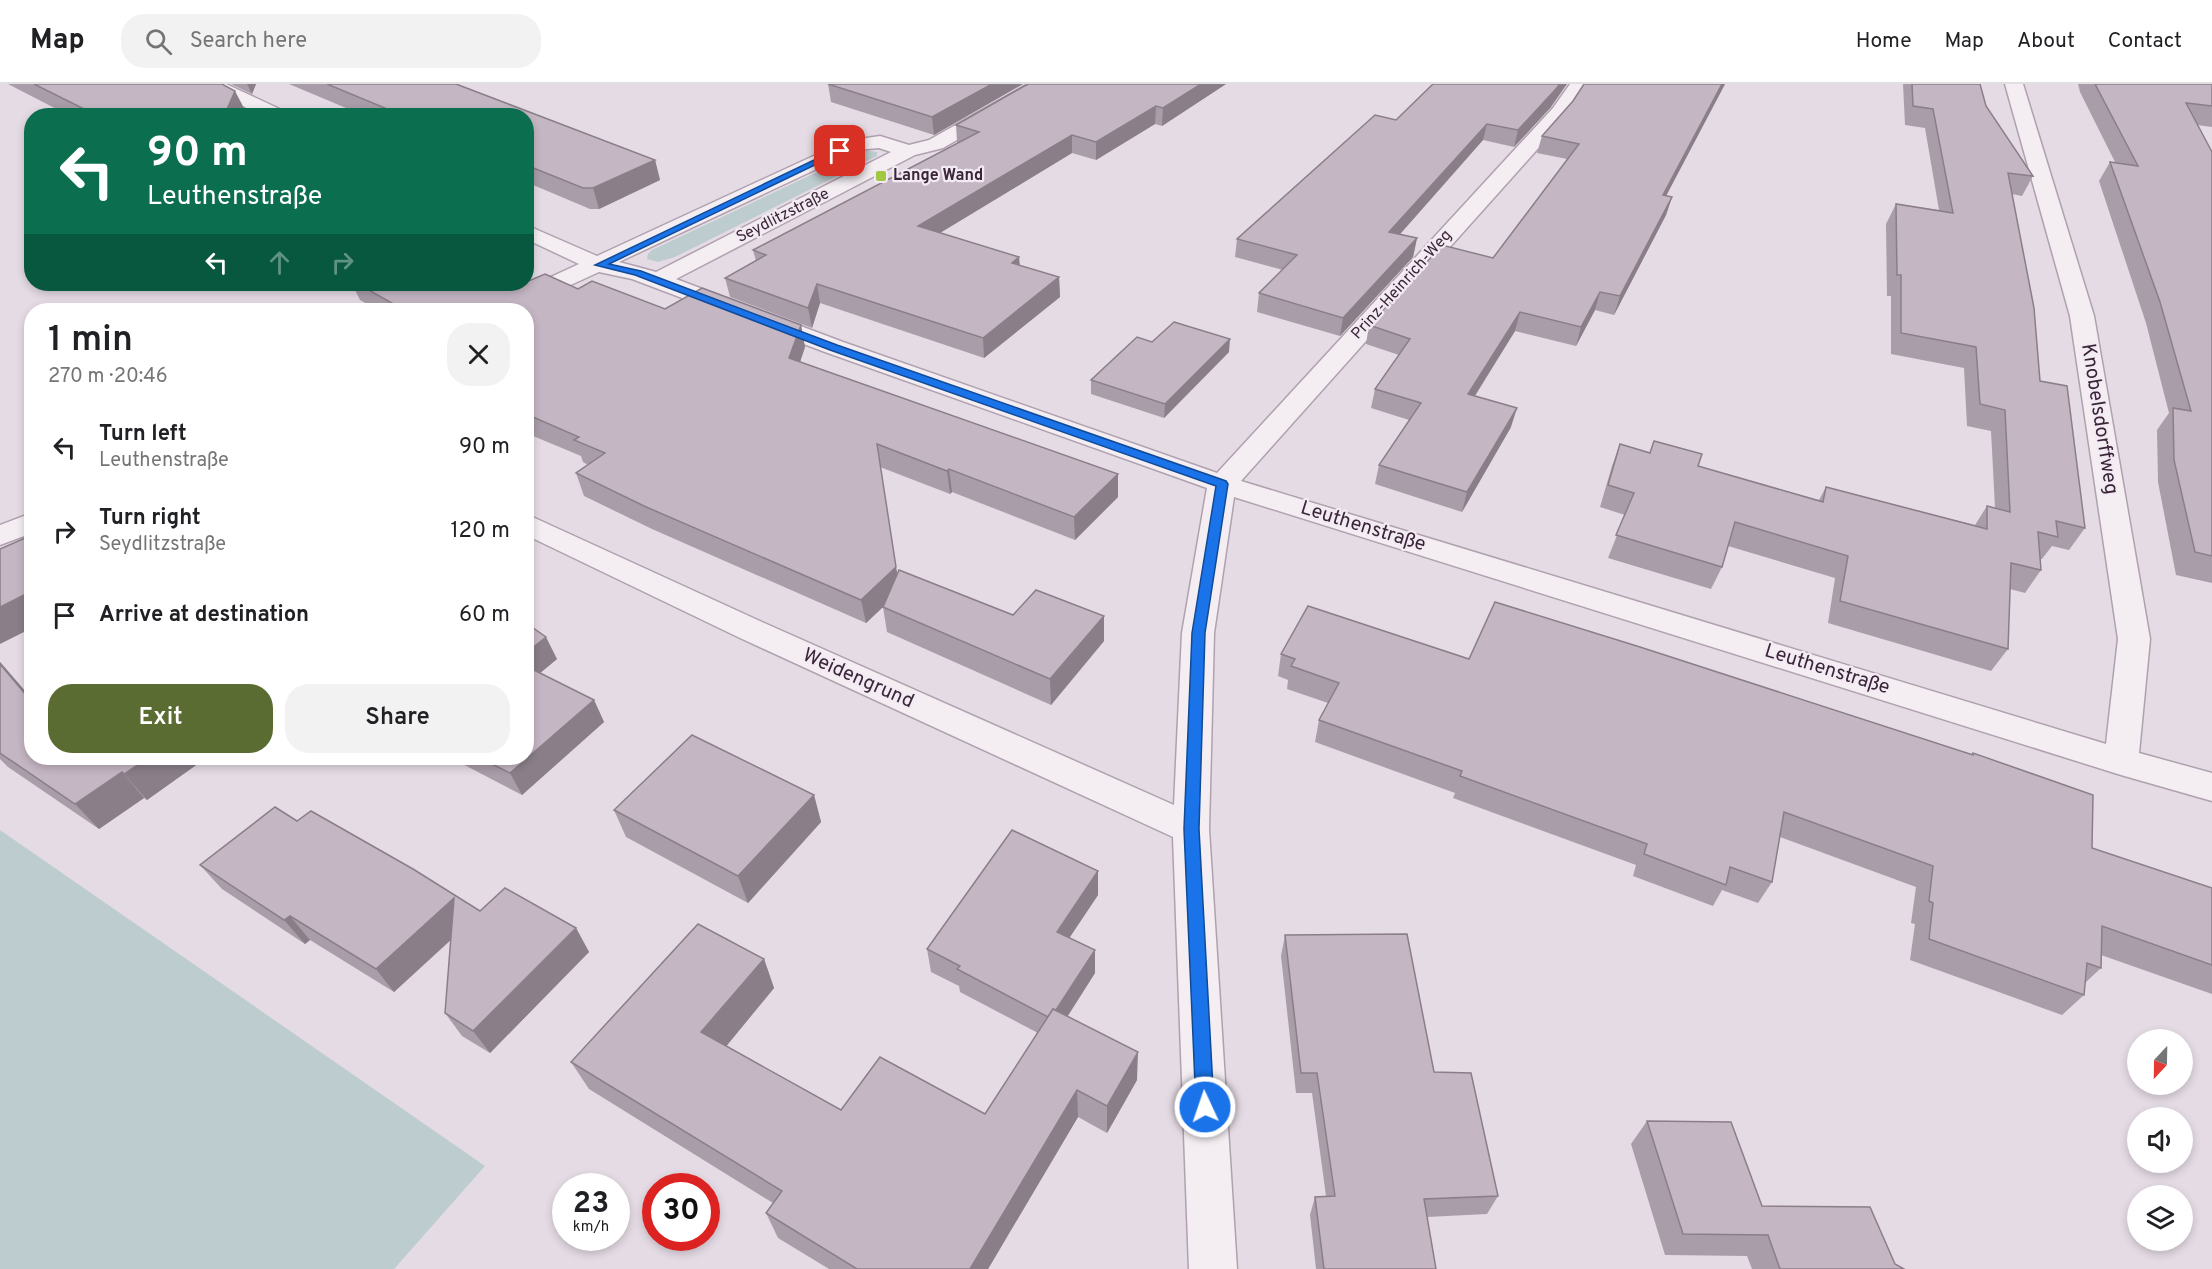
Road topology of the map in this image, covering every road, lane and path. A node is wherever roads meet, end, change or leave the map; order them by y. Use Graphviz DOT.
graph roads {
  1 [pos="1041,84"];
  2 [pos="1579,84"];
  3 [pos="2014,84"];
  4 [pos="219,85"];
  5 [pos="264,108"];
  6 [pos="908,151"];
  7 [pos="534,235"];
  8 [pos="599,265"];
  9 [pos="657,280"];
  10 [pos="514,303"];
  11 [pos="1222,484"];
  12 [pos="24,526"];
  13 [pos="534,527"];
  14 [pos="0,536"];
  15 [pos="2121,762"];
  16 [pos="2212,787"];
  17 [pos="1191,829"];
  18 [pos="1213,1269"];
  1 -- 6 [label="street, Seydlitzstraße"];
  2 -- 11 [label="street, Prinz-Heinrich-Weg"];
  3 -- 15 [label="street, Knobelsdorffweg"];
  4 -- 5 [label="street"];
  6 -- 8 [label="street, Seydlitzstraße"];
  6 -- 9 [label="street, Seydlitzstraße"];
  7 -- 8 [label="street, Leuthenstraße"];
  8 -- 9 [label="street, Leuthenstraße"];
  8 -- 10 [label="street, Seydlitzstraße"];
  9 -- 11 [label="street, Leuthenstraße"];
  11 -- 15 [label="street, Leuthenstraße"];
  11 -- 17 [label="street"];
  12 -- 14 [label="street"];
  13 -- 17 [label="street, Weidengrund"];
  15 -- 16 [label="street, Leuthenstraße"];
  17 -- 18 [label="street"];
}
